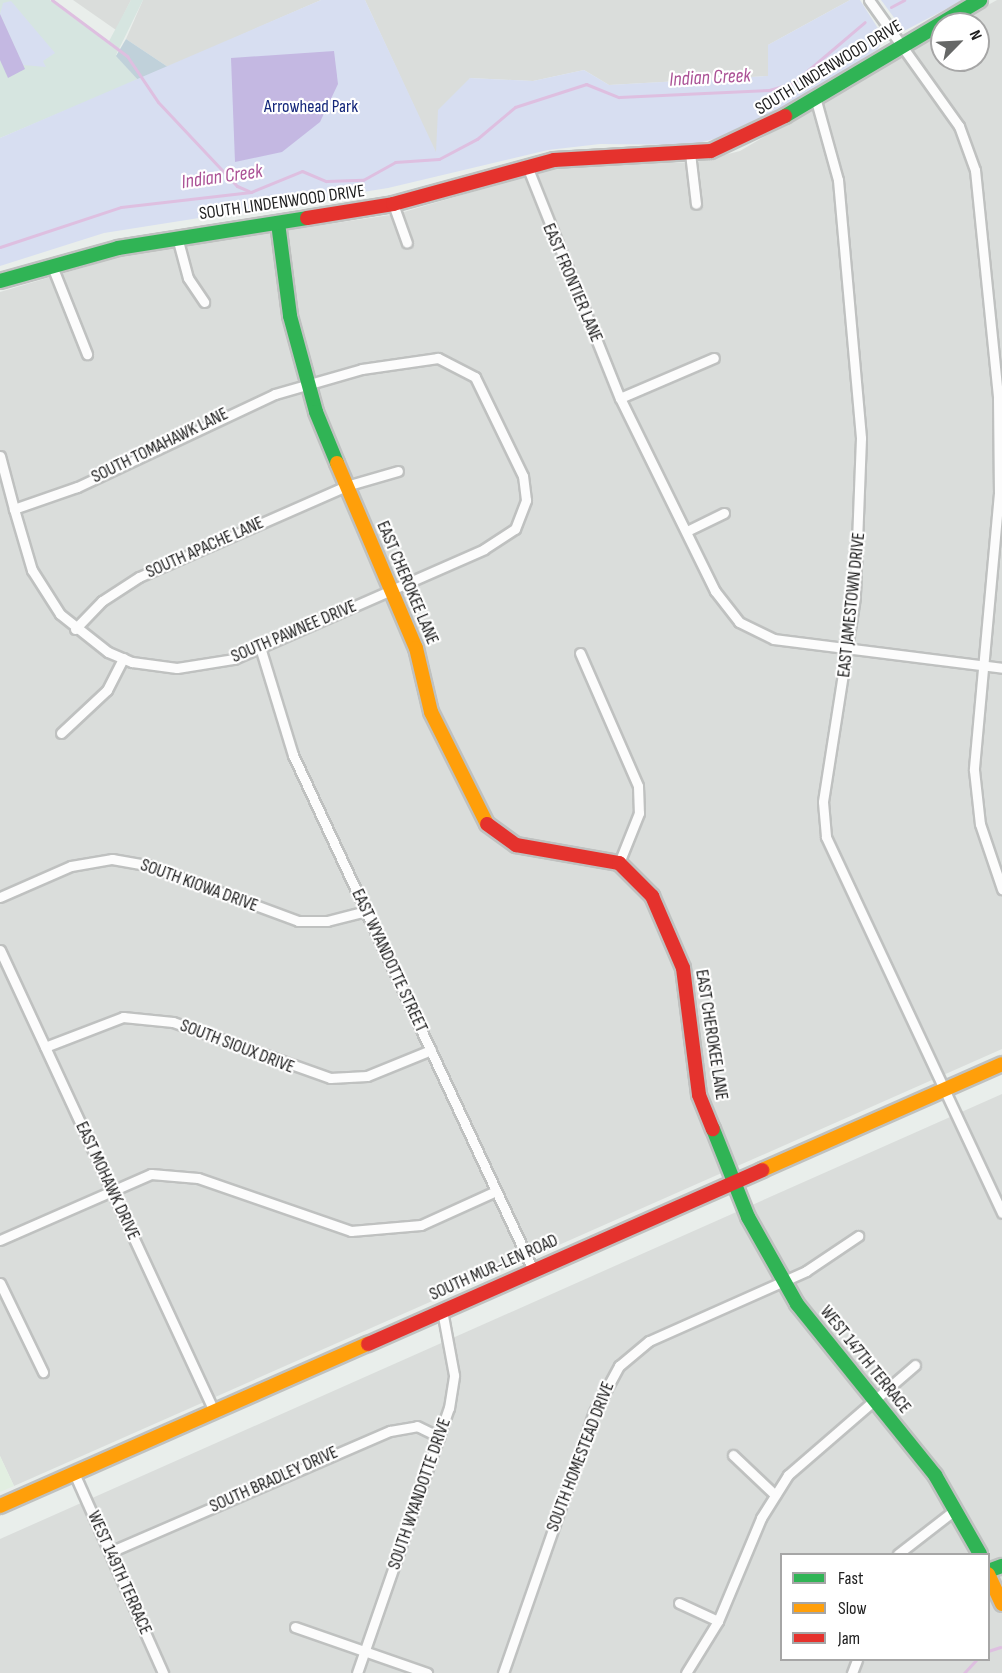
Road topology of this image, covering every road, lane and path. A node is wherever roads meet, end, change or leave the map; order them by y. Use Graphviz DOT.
graph roads {
  1 [pos="869,0"];
  2 [pos="980,0"];
  3 [pos="900,45"];
  4 [pos="815,97"];
  5 [pos="690,153"];
  6 [pos="527,166"];
  7 [pos="393,204"];
  8 [pos="696,204"];
  9 [pos="278,223"];
  10 [pos="177,237"];
  11 [pos="406,243"];
  12 [pos="52,266"];
  13 [pos="0,281"];
  14 [pos="204,302"];
  15 [pos="87,354"];
  16 [pos="714,358"];
  17 [pos="307,385"];
  18 [pos="621,398"];
  19 [pos="0,456"];
  20 [pos="398,471"];
  21 [pos="346,486"];
  22 [pos="14,509"];
  23 [pos="724,513"];
  24 [pos="689,530"];
  25 [pos="392,589"];
  26 [pos="75,629"];
  27 [pos="260,647"];
  28 [pos="850,649"];
  29 [pos="580,653"];
  30 [pos="123,658"];
  31 [pos="986,666"];
  32 [pos="1002,668"];
  33 [pos="61,734"];
  34 [pos="619,863"];
  35 [pos="1002,889"];
  36 [pos="0,897"];
  37 [pos="366,911"];
  38 [pos="0,950"];
  39 [pos="45,1047"];
  40 [pos="431,1050"];
  41 [pos="1002,1064"];
  42 [pos="943,1090"];
  43 [pos="734,1182"];
  44 [pos="110,1188"];
  45 [pos="496,1191"];
  46 [pos="1002,1213"];
  47 [pos="858,1236"];
  48 [pos="0,1240"];
  49 [pos="533,1270"];
  50 [pos="783,1281"];
  51 [pos="0,1283"];
  52 [pos="442,1310"];
  53 [pos="915,1365"];
  54 [pos="43,1372"];
  55 [pos="874,1400"];
  56 [pos="214,1411"];
  57 [pos="440,1437"];
  58 [pos="733,1455"];
  59 [pos="75,1473"];
  60 [pos="775,1495"];
  61 [pos="0,1506"];
  62 [pos="956,1509"];
  63 [pos="110,1552"];
  64 [pos="899,1553"];
  65 [pos="979,1553"];
  66 [pos="990,1577"];
  67 [pos="679,1603"];
  68 [pos="1002,1604"];
  69 [pos="718,1621"];
  70 [pos="295,1627"];
  71 [pos="365,1651"];
  72 [pos="162,1673"];
  73 [pos="357,1673"];
  74 [pos="427,1673"];
  75 [pos="503,1673"];
  76 [pos="686,1673"];
  1 -- 3 [label="street"];
  2 -- 3 [label="street, SOUTH LINDENWOOD DRIVE"];
  3 -- 4 [label="street, SOUTH LINDENWOOD DRIVE"];
  3 -- 31 [label="street"];
  4 -- 5 [label="street, SOUTH LINDENWOOD DRIVE"];
  4 -- 28 [label="street, EAST JAMESTOWN DRIVE"];
  5 -- 6 [label="street, SOUTH LINDENWOOD DRIVE"];
  5 -- 8 [label="street"];
  6 -- 7 [label="street, SOUTH LINDENWOOD DRIVE"];
  6 -- 18 [label="street, EAST FRONTIER LANE"];
  7 -- 9 [label="street, SOUTH LINDENWOOD DRIVE"];
  7 -- 11 [label="street, SOUTH LINDENWOOD DRIVE"];
  9 -- 10 [label="street, SOUTH LINDENWOOD DRIVE"];
  9 -- 17 [label="street, EAST CHEROKEE LANE"];
  10 -- 12 [label="street, SOUTH LINDENWOOD DRIVE"];
  10 -- 14 [label="street, SOUTH LINDENWOOD DRIVE"];
  12 -- 13 [label="street, SOUTH LINDENWOOD DRIVE"];
  12 -- 15 [label="street"];
  16 -- 18 [label="street"];
  17 -- 21 [label="street, EAST CHEROKEE LANE"];
  17 -- 22 [label="street, SOUTH TOMAHAWK LANE"];
  17 -- 25 [label="street, SOUTH TOMAHAWK LANE"];
  18 -- 24 [label="street, EAST FRONTIER LANE"];
  19 -- 22 [label="street"];
  20 -- 21 [label="street, SOUTH APACHE LANE"];
  21 -- 25 [label="street, EAST CHEROKEE LANE"];
  21 -- 26 [label="street, SOUTH APACHE LANE"];
  22 -- 26 [label="street"];
  23 -- 24 [label="street"];
  24 -- 28 [label="street, EAST FRONTIER LANE"];
  25 -- 27 [label="street, SOUTH PAWNEE DRIVE"];
  25 -- 34 [label="street, EAST CHEROKEE LANE"];
  26 -- 30 [label="street"];
  27 -- 30 [label="street, SOUTH PAWNEE DRIVE"];
  27 -- 37 [label="street, EAST WYANDOTTE STREET"];
  28 -- 31 [label="street"];
  28 -- 42 [label="street, EAST JAMESTOWN DRIVE"];
  29 -- 34 [label="street"];
  30 -- 33 [label="street"];
  31 -- 32 [label="street"];
  31 -- 35 [label="street"];
  34 -- 43 [label="street, EAST CHEROKEE LANE"];
  36 -- 37 [label="street, SOUTH KIOWA DRIVE"];
  37 -- 40 [label="street, EAST WYANDOTTE STREET"];
  38 -- 39 [label="street, EAST MOHAWK DRIVE"];
  39 -- 40 [label="street, SOUTH SIOUX DRIVE"];
  39 -- 44 [label="street, EAST MOHAWK DRIVE"];
  40 -- 45 [label="street, EAST WYANDOTTE STREET"];
  41 -- 42 [label="street, SOUTH MUR-LEN ROAD"];
  42 -- 43 [label="street, SOUTH MUR-LEN ROAD"];
  42 -- 46 [label="street, EAST JAMESTOWN DRIVE"];
  43 -- 49 [label="street, SOUTH MUR-LEN ROAD"];
  43 -- 50 [label="street, WEST 147TH TERRACE"];
  44 -- 45 [label="street"];
  44 -- 48 [label="street"];
  44 -- 56 [label="street, EAST MOHAWK DRIVE"];
  45 -- 49 [label="street, EAST WYANDOTTE STREET"];
  47 -- 50 [label="street, SOUTH HOMESTEAD DRIVE"];
  49 -- 52 [label="street, SOUTH MUR-LEN ROAD"];
  50 -- 55 [label="street, WEST 147TH TERRACE"];
  50 -- 75 [label="street, SOUTH HOMESTEAD DRIVE"];
  51 -- 54 [label="street"];
  52 -- 56 [label="street, SOUTH MUR-LEN ROAD"];
  52 -- 57 [label="street, SOUTH WYANDOTTE DRIVE"];
  53 -- 55 [label="street"];
  55 -- 60 [label="street"];
  55 -- 62 [label="street, WEST 147TH TERRACE"];
  56 -- 59 [label="street, SOUTH MUR-LEN ROAD"];
  57 -- 63 [label="street, SOUTH BRADLEY DRIVE"];
  57 -- 71 [label="street, SOUTH WYANDOTTE DRIVE"];
  58 -- 60 [label="street"];
  59 -- 61 [label="street, SOUTH MUR-LEN ROAD"];
  59 -- 63 [label="street, WEST 149TH TERRACE"];
  60 -- 69 [label="street"];
  62 -- 64 [label="street"];
  62 -- 65 [label="street, WEST 147TH TERRACE"];
  63 -- 72 [label="street, WEST 149TH TERRACE"];
  66 -- 68 [label="street"];
  67 -- 69 [label="street"];
  69 -- 76 [label="street"];
  70 -- 71 [label="street"];
  71 -- 73 [label="street, SOUTH WYANDOTTE DRIVE"];
  71 -- 74 [label="street"];
}
